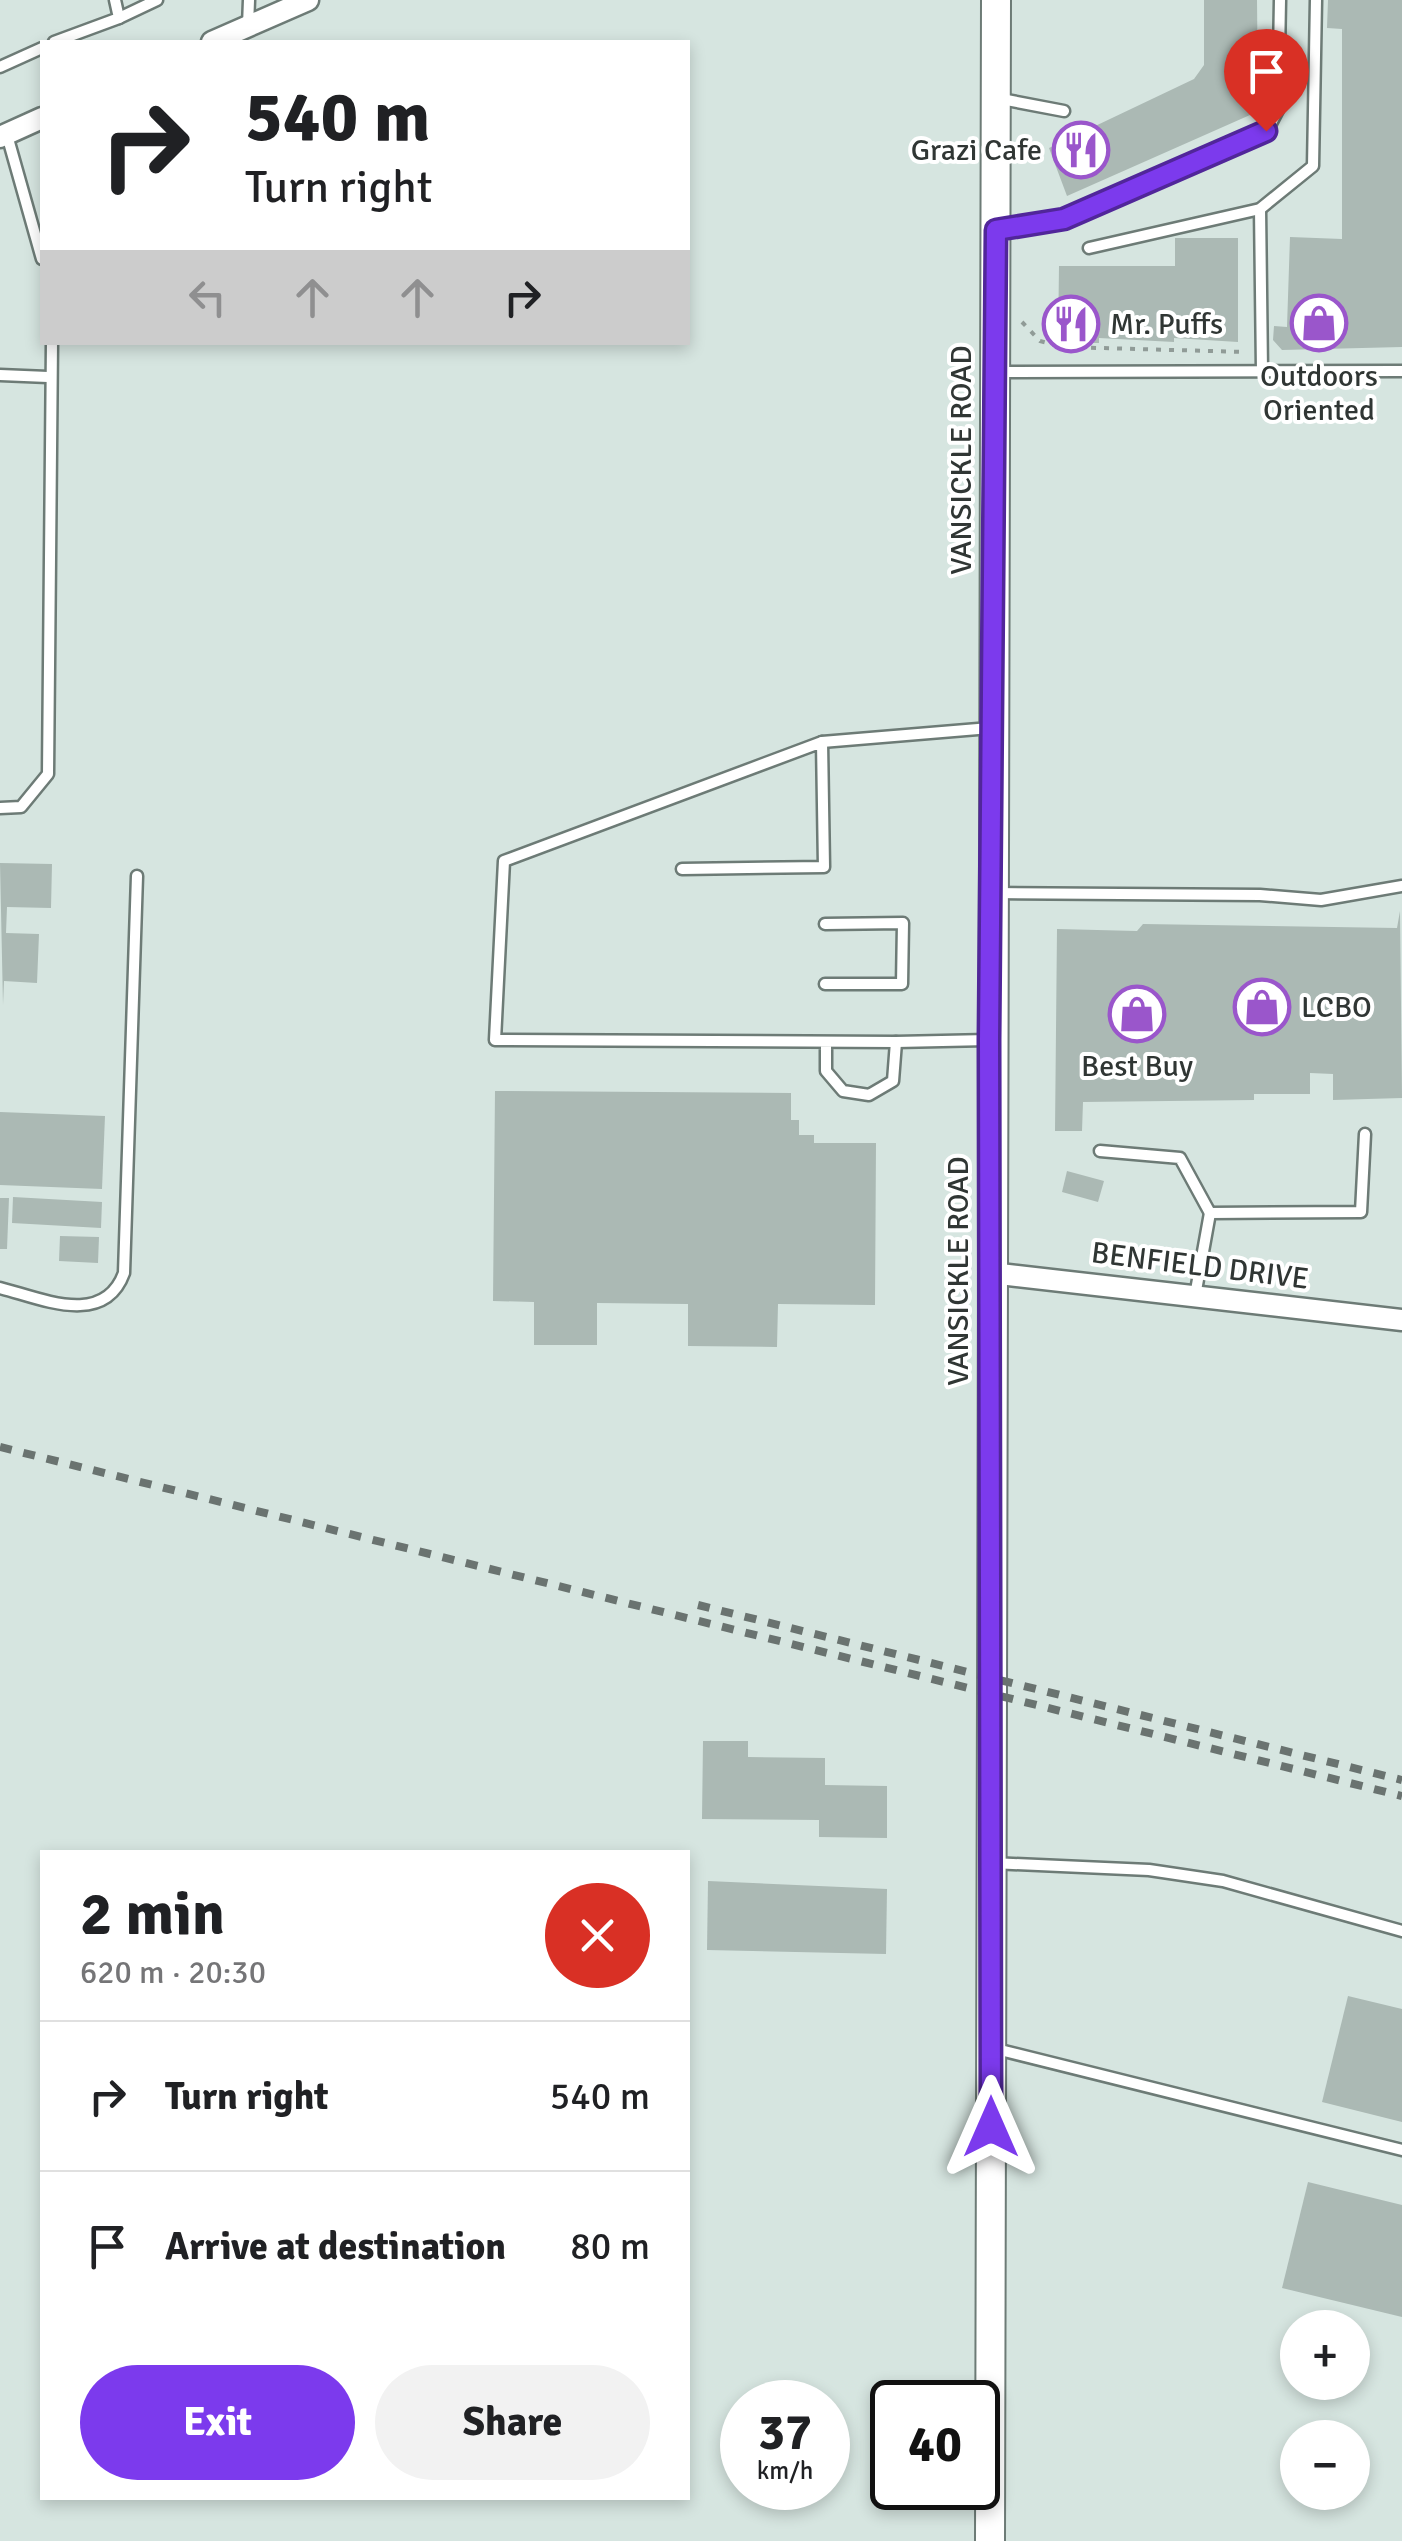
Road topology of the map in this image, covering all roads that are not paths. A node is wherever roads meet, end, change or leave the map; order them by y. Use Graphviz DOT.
graph roads {
  1 [pos="116,0"];
  2 [pos="157,0"];
  3 [pos="249,0"];
  4 [pos="308,0"];
  5 [pos="996,0"];
  6 [pos="1280,0"];
  7 [pos="1316,0"];
  8 [pos="119,18"];
  9 [pos="248,27"];
  10 [pos="59,40"];
  11 [pos="217,40"];
  12 [pos="40,49"];
  13 [pos="0,67"];
  14 [pos="996,98"];
  15 [pos="1064,111"];
  16 [pos="40,119"];
  17 [pos="3,136"];
  18 [pos="1260,210"];
  19 [pos="996,230"];
  20 [pos="1089,248"];
  21 [pos="40,252"];
  22 [pos="52,345"];
  23 [pos="1262,371"];
  24 [pos="1402,371"];
  25 [pos="993,372"];
  26 [pos="0,376"];
  27 [pos="48,378"];
  28 [pos="992,728"];
  29 [pos="822,742"];
  30 [pos="0,808"];
  31 [pos="682,869"];
  32 [pos="137,876"];
  33 [pos="1402,886"];
  34 [pos="990,893"];
  35 [pos="824,924"];
  36 [pos="825,984"];
  37 [pos="989,1040"];
  38 [pos="896,1042"];
  39 [pos="826,1043"];
  40 [pos="1365,1134"];
  41 [pos="1100,1151"];
  42 [pos="1210,1212"];
  43 [pos="991,1273"];
  44 [pos="0,1288"];
  45 [pos="1195,1296"];
  46 [pos="1402,1320"];
  47 [pos="992,1863"];
  48 [pos="1402,1931"];
  49 [pos="991,2048"];
  50 [pos="1402,2150"];
  51 [pos="990,2541"];
  1 -- 8 [label="lane"];
  2 -- 8 [label="lane"];
  3 -- 9 [label="lane"];
  4 -- 9 [label="street"];
  5 -- 14 [label="street, VANSICKLE ROAD"];
  6 -- 19 [label="lane"];
  7 -- 18 [label="lane"];
  8 -- 10 [label="lane"];
  9 -- 11 [label="street"];
  12 -- 13 [label="lane"];
  14 -- 15 [label="lane"];
  14 -- 19 [label="street, VANSICKLE ROAD"];
  16 -- 17 [label="street"];
  17 -- 21 [label="lane"];
  18 -- 20 [label="lane"];
  18 -- 23 [label="lane"];
  19 -- 25 [label="street, VANSICKLE ROAD"];
  22 -- 27 [label="lane"];
  23 -- 24 [label="lane"];
  23 -- 25 [label="lane"];
  25 -- 28 [label="street, VANSICKLE ROAD"];
  26 -- 27 [label="lane"];
  27 -- 30 [label="lane"];
  28 -- 29 [label="lane"];
  28 -- 34 [label="street, VANSICKLE ROAD"];
  29 -- 31 [label="lane"];
  29 -- 39 [label="lane"];
  32 -- 44 [label="lane"];
  33 -- 34 [label="lane"];
  34 -- 37 [label="street, VANSICKLE ROAD"];
  35 -- 36 [label="lane"];
  37 -- 38 [label="lane"];
  37 -- 43 [label="street, VANSICKLE ROAD"];
  38 -- 39 [label="lane"];
  38 -- 39 [label="lane"];
  40 -- 42 [label="lane"];
  41 -- 42 [label="lane"];
  42 -- 45 [label="lane"];
  43 -- 45 [label="street, BENFIELD DRIVE"];
  43 -- 47 [label="street, VANSICKLE ROAD"];
  45 -- 46 [label="street, BENFIELD DRIVE"];
  47 -- 48 [label="lane"];
  47 -- 49 [label="street, VANSICKLE ROAD"];
  49 -- 50 [label="lane"];
  49 -- 51 [label="street, VANSICKLE ROAD"];
}
